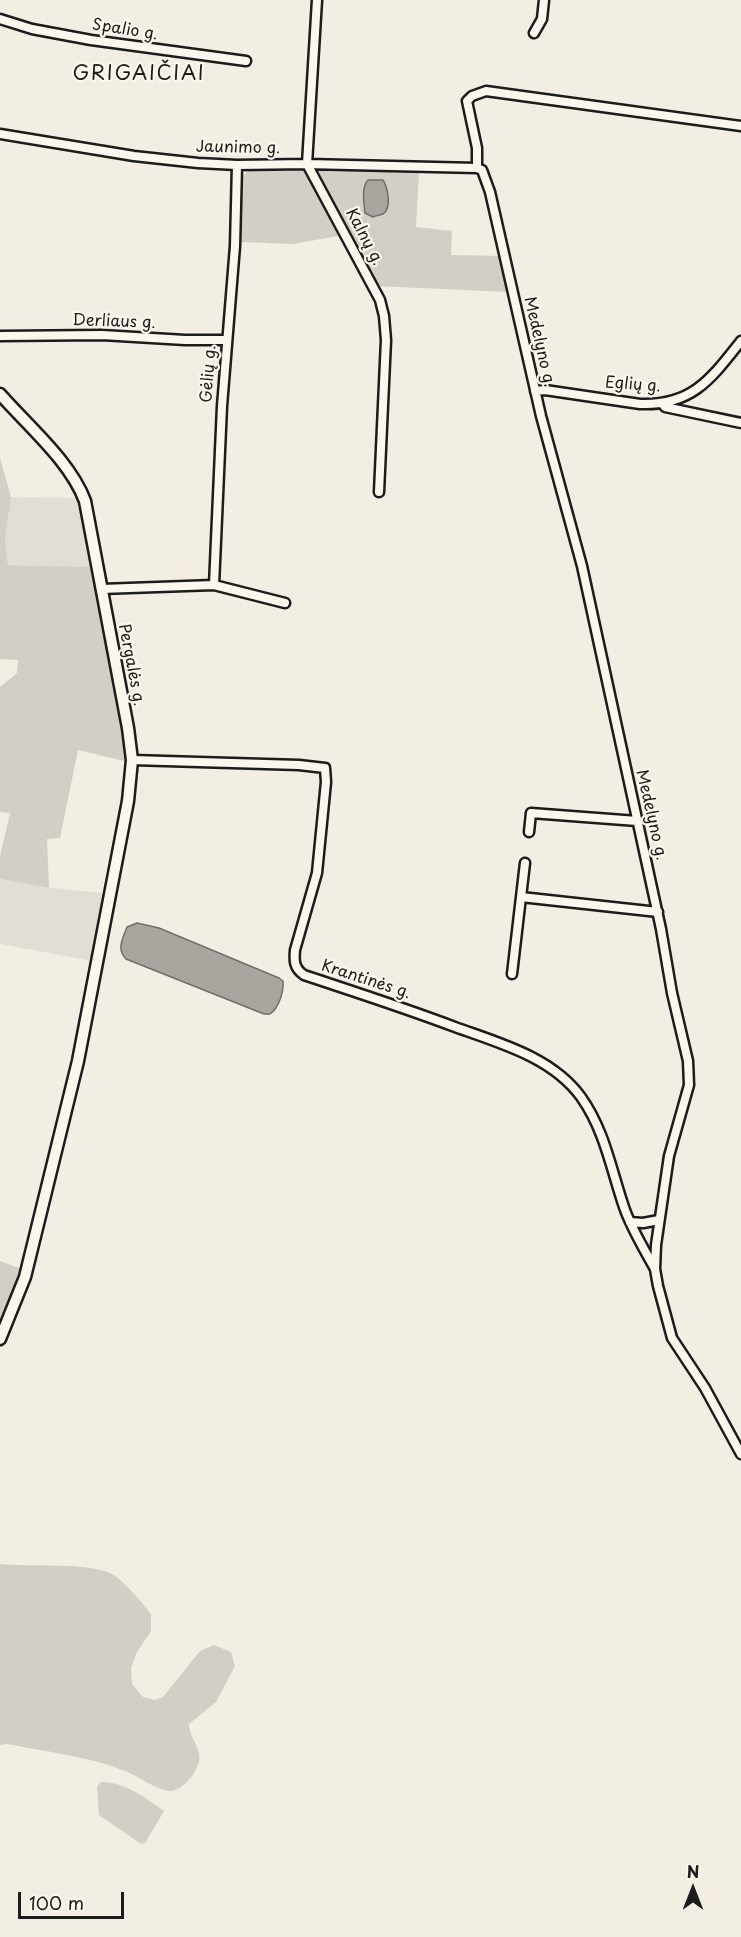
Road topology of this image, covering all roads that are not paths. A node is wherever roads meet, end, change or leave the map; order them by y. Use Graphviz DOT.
graph roads {
  1 [pos="317,0"];
  2 [pos="544,0"];
  3 [pos="0,19"];
  4 [pos="534,33"];
  5 [pos="246,62"];
  6 [pos="741,126"];
  7 [pos="0,134"];
  8 [pos="307,164"];
  9 [pos="237,165"];
  10 [pos="479,169"];
  11 [pos="0,336"];
  12 [pos="227,340"];
  13 [pos="741,341"];
  14 [pos="535,391"];
  15 [pos="0,394"];
  16 [pos="663,404"];
  17 [pos="741,423"];
  18 [pos="379,492"];
  19 [pos="214,585"];
  20 [pos="101,589"];
  21 [pos="285,603"];
  22 [pos="132,760"];
  23 [pos="637,821"];
  24 [pos="529,832"];
  25 [pos="525,863"];
  26 [pos="521,897"];
  27 [pos="658,912"];
  28 [pos="512,974"];
  29 [pos="660,1220"];
  30 [pos="630,1222"];
  31 [pos="655,1269"];
  32 [pos="0,1339"];
  33 [pos="741,1454"];
  1 -- 8 [label="street"];
  2 -- 4 [label="street"];
  3 -- 5 [label="street, Spalio g."];
  6 -- 10 [label="street"];
  7 -- 9 [label="street, Jaunimo g."];
  8 -- 9 [label="street, Jaunimo g."];
  8 -- 10 [label="street, Jaunimo g."];
  8 -- 18 [label="street, Kalnų g."];
  9 -- 12 [label="street, Gėlių g."];
  10 -- 14 [label="street, Medelyno g."];
  11 -- 12 [label="street, Derliaus g."];
  12 -- 19 [label="street, Gėlių g."];
  13 -- 16 [label="street, Eglių g."];
  14 -- 16 [label="street, Eglių g."];
  14 -- 23 [label="street, Medelyno g."];
  15 -- 20 [label="main road, Pergalės g."];
  16 -- 17 [label="street"];
  19 -- 20 [label="street"];
  19 -- 21 [label="street"];
  20 -- 22 [label="main road, Pergalės g."];
  22 -- 30 [label="street, Krantinės g."];
  22 -- 32 [label="main road, Pergalės g."];
  23 -- 24 [label="street"];
  23 -- 27 [label="street, Medelyno g."];
  25 -- 26 [label="street"];
  26 -- 27 [label="street"];
  26 -- 28 [label="street"];
  27 -- 29 [label="street, Medelyno g."];
  29 -- 30 [label="street"];
  29 -- 31 [label="street, Medelyno g."];
  30 -- 31 [label="street, Krantinės g."];
  31 -- 33 [label="street, Medelyno g."];
}
